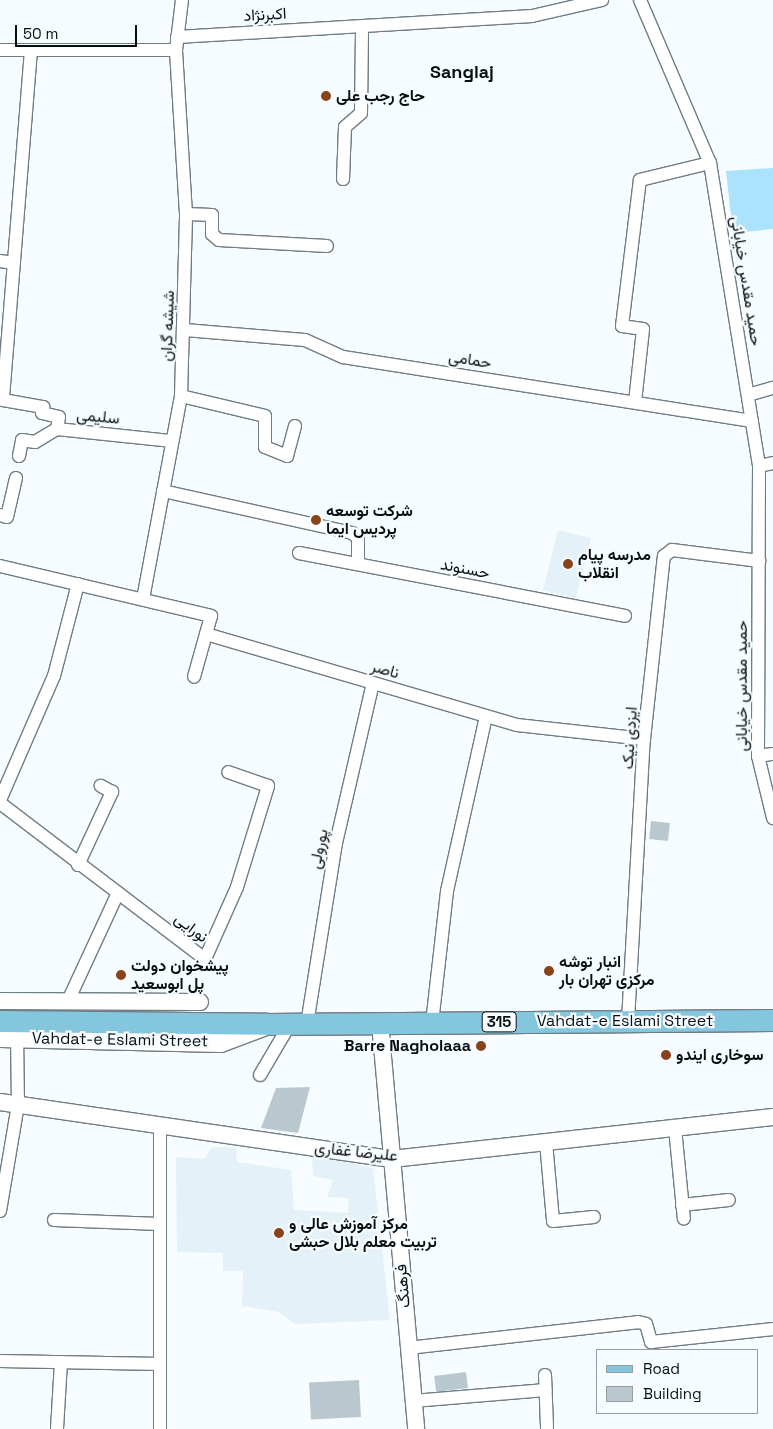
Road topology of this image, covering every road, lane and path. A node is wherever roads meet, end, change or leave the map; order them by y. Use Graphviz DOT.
graph roads {
  1 [pos="182,0"];
  2 [pos="602,0"];
  3 [pos="640,0"];
  4 [pos="570,4"];
  5 [pos="362,26"];
  6 [pos="177,37"];
  7 [pos="0,50"];
  8 [pos="31,50"];
  9 [pos="176,50"];
  10 [pos="710,163"];
  11 [pos="343,180"];
  12 [pos="186,214"];
  13 [pos="327,246"];
  14 [pos="0,261"];
  15 [pos="14,263"];
  16 [pos="185,330"];
  17 [pos="773,388"];
  18 [pos="748,395"];
  19 [pos="181,396"];
  20 [pos="635,402"];
  21 [pos="752,421"];
  22 [pos="296,426"];
  23 [pos="57,429"];
  24 [pos="172,441"];
  25 [pos="19,456"];
  26 [pos="773,464"];
  27 [pos="759,466"];
  28 [pos="16,478"];
  29 [pos="163,491"];
  30 [pos="0,516"];
  31 [pos="299,554"];
  32 [pos="759,561"];
  33 [pos="358,564"];
  34 [pos="0,566"];
  35 [pos="78,584"];
  36 [pos="143,599"];
  37 [pos="625,616"];
  38 [pos="206,634"];
  39 [pos="194,677"];
  40 [pos="373,683"];
  41 [pos="486,716"];
  42 [pos="644,740"];
  43 [pos="773,754"];
  44 [pos="758,756"];
  45 [pos="228,772"];
  46 [pos="101,786"];
  47 [pos="0,802"];
  48 [pos="773,818"];
  49 [pos="78,865"];
  50 [pos="118,893"];
  51 [pos="0,1001"];
  52 [pos="68,1001"];
  53 [pos="200,1002"];
  54 [pos="773,1020"];
  55 [pos="0,1021"];
  56 [pos="628,1021"];
  57 [pos="380,1023"];
  58 [pos="432,1023"];
  59 [pos="267,1024"];
  60 [pos="299,1024"];
  61 [pos="8,1037"];
  62 [pos="260,1074"];
  63 [pos="0,1102"];
  64 [pos="18,1105"];
  65 [pos="773,1117"];
  66 [pos="160,1125"];
  67 [pos="675,1128"];
  68 [pos="546,1142"];
  69 [pos="392,1159"];
  70 [pos="729,1200"];
  71 [pos="682,1206"];
  72 [pos="0,1211"];
  73 [pos="594,1217"];
  74 [pos="684,1219"];
  75 [pos="54,1220"];
  76 [pos="160,1224"];
  77 [pos="773,1329"];
  78 [pos="408,1348"];
  79 [pos="0,1361"];
  80 [pos="61,1362"];
  81 [pos="160,1364"];
  82 [pos="545,1376"];
  83 [pos="546,1390"];
  84 [pos="413,1402"];
  85 [pos="547,1428"];
  86 [pos="57,1429"];
  87 [pos="160,1429"];
  88 [pos="416,1429"];
  1 -- 6 [label="street"];
  2 -- 4 [label="street, اکبرنژاد"];
  3 -- 10 [label="street, حمید مقدس خیابانی"];
  4 -- 5 [label="street, اکبرنژاد"];
  5 -- 6 [label="street, اکبرنژاد"];
  5 -- 11 [label="street"];
  6 -- 9 [label="street"];
  7 -- 8 [label="street"];
  8 -- 9 [label="street"];
  8 -- 15 [label="street, سلیمی"];
  9 -- 12 [label="street, شیشه گران"];
  10 -- 18 [label="street, حمید مقدس خیابانی"];
  10 -- 20 [label="street"];
  12 -- 13 [label="street"];
  12 -- 16 [label="street, شیشه گران"];
  14 -- 15 [label="street"];
  15 -- 23 [label="street, سلیمی"];
  16 -- 19 [label="street, شیشه گران"];
  16 -- 20 [label="street, حمامی"];
  17 -- 18 [label="street"];
  18 -- 21 [label="street, حمید مقدس خیابانی"];
  19 -- 22 [label="street"];
  19 -- 24 [label="street, شیشه گران"];
  20 -- 21 [label="street, حمامی"];
  21 -- 27 [label="street, حمید مقدس خیابانی"];
  23 -- 24 [label="street, سلیمی"];
  23 -- 25 [label="street"];
  24 -- 29 [label="street, شیشه گران"];
  26 -- 27 [label="street"];
  27 -- 32 [label="street, حمید مقدس خیابانی"];
  28 -- 30 [label="street"];
  29 -- 33 [label="street"];
  29 -- 36 [label="street, شیشه گران"];
  31 -- 33 [label="street, حسنوند"];
  32 -- 42 [label="street, ایزدی نیک"];
  32 -- 44 [label="street, حمید مقدس خیابانی"];
  33 -- 37 [label="street, حسنوند"];
  34 -- 35 [label="street"];
  35 -- 36 [label="street"];
  35 -- 47 [label="street"];
  36 -- 38 [label="street"];
  38 -- 39 [label="street"];
  38 -- 40 [label="street, ناصر"];
  40 -- 41 [label="street, ناصر"];
  40 -- 60 [label="street, پورولی"];
  41 -- 42 [label="street, ناصر"];
  41 -- 58 [label="street"];
  42 -- 56 [label="street, ایزدی نیک"];
  43 -- 44 [label="street"];
  44 -- 48 [label="street, حمید مقدس خیابانی"];
  45 -- 50 [label="street, نورایی"];
  46 -- 49 [label="street"];
  47 -- 49 [label="street, نورایی"];
  49 -- 50 [label="street, نورایی"];
  50 -- 52 [label="street"];
  51 -- 52 [label="street"];
  52 -- 53 [label="street"];
  54 -- 56 [label="main road, Vahdat-e Eslami Street / 315"];
  55 -- 59 [label="main road, Vahdat-e Eslami Street / 315"];
  56 -- 58 [label="main road, Vahdat-e Eslami Street / 315"];
  57 -- 58 [label="main road, Vahdat-e Eslami Street / 315"];
  57 -- 60 [label="main road, Vahdat-e Eslami Street / 315"];
  57 -- 69 [label="street, فرهنگ"];
  59 -- 60 [label="main road, Vahdat-e Eslami Street / 315"];
  59 -- 61 [label="main road, Vahdat-e Eslami Street"];
  60 -- 62 [label="street"];
  61 -- 64 [label="street"];
  63 -- 64 [label="street, علیرضا غفاری"];
  64 -- 66 [label="street, علیرضا غفاری"];
  64 -- 72 [label="street"];
  65 -- 67 [label="street, علیرضا غفاری"];
  66 -- 69 [label="street, علیرضا غفاری"];
  66 -- 76 [label="street"];
  67 -- 68 [label="street, علیرضا غفاری"];
  67 -- 71 [label="street"];
  68 -- 69 [label="street, علیرضا غفاری"];
  68 -- 73 [label="street"];
  69 -- 78 [label="street, فرهنگ"];
  70 -- 71 [label="street"];
  71 -- 74 [label="street"];
  75 -- 76 [label="street"];
  76 -- 81 [label="street"];
  77 -- 78 [label="street"];
  78 -- 84 [label="street, فرهنگ"];
  79 -- 80 [label="street"];
  80 -- 81 [label="street"];
  80 -- 86 [label="street"];
  81 -- 87 [label="street"];
  82 -- 83 [label="street"];
  83 -- 84 [label="street"];
  83 -- 85 [label="street"];
  84 -- 88 [label="street, فرهنگ"];
}
